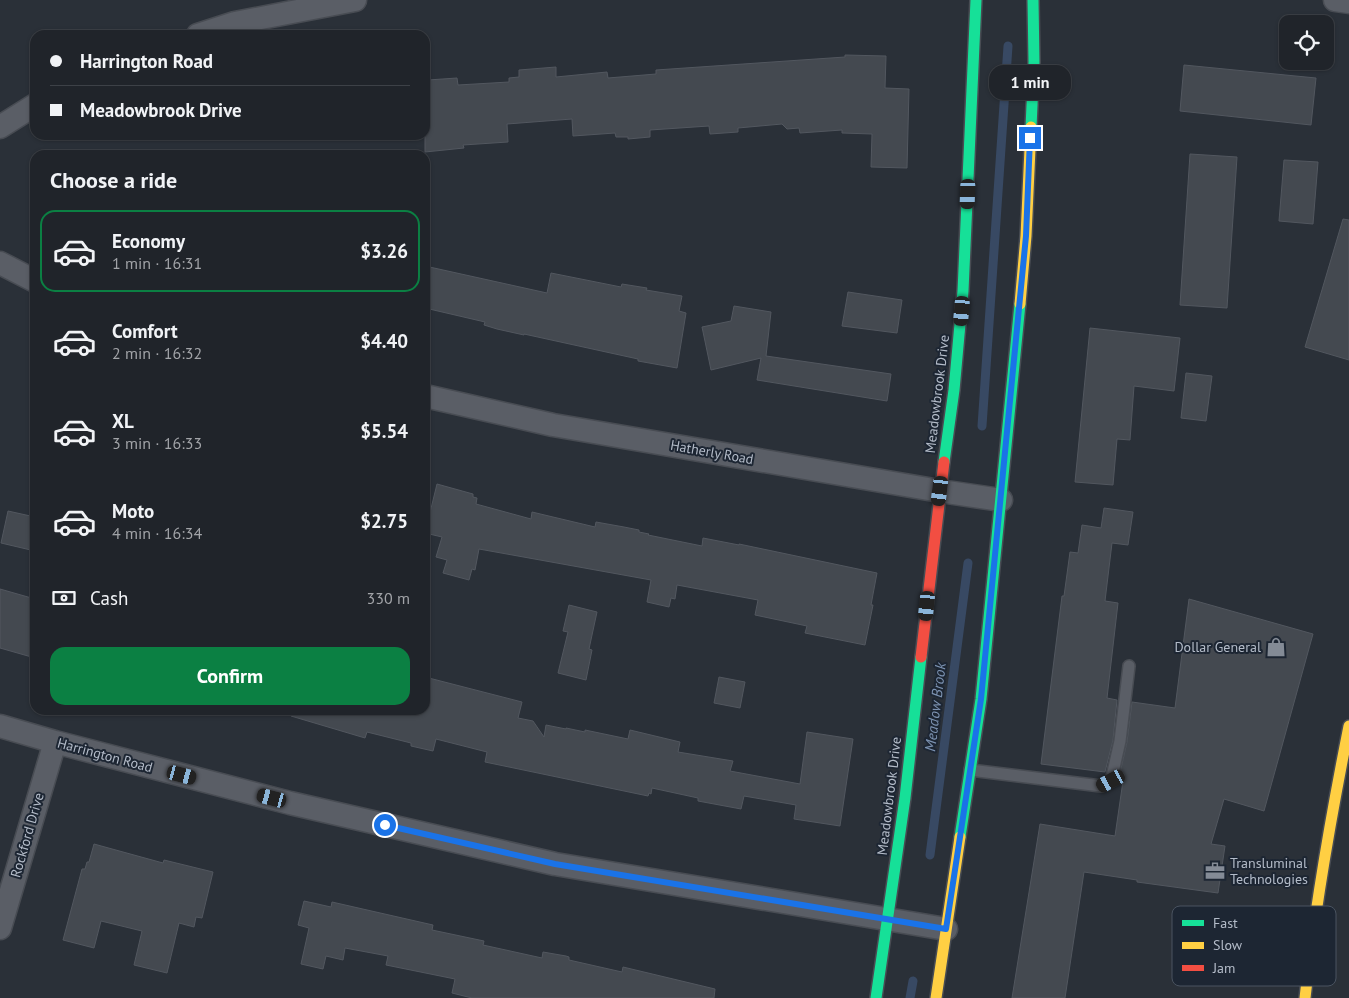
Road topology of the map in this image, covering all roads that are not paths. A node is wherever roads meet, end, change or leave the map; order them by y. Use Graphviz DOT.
graph roads {
  1 [pos="355,0"];
  2 [pos="976,0"];
  3 [pos="1033,0"];
  4 [pos="1335,0"];
  5 [pos="1349,2"];
  6 [pos="213,30"];
  7 [pos="30,108"];
  8 [pos="0,127"];
  9 [pos="0,263"];
  10 [pos="30,278"];
  11 [pos="430,397"];
  12 [pos="940,491"];
  13 [pos="1001,500"];
  14 [pos="1129,666"];
  15 [pos="0,726"];
  16 [pos="1349,726"];
  17 [pos="55,742"];
  18 [pos="970,770"];
  19 [pos="1317,906"];
  20 [pos="888,919"];
  21 [pos="0,928"];
  22 [pos="946,929"];
  23 [pos="876,998"];
  24 [pos="936,998"];
  1 -- 6 [label="street"];
  2 -- 12 [label="street, Meadowbrook Drive"];
  3 -- 13 [label="street"];
  4 -- 5 [label="street"];
  7 -- 8 [label="street"];
  9 -- 10 [label="street"];
  11 -- 12 [label="street, Hatherly Road"];
  12 -- 13 [label="street, Hatherly Road"];
  12 -- 20 [label="street, Meadowbrook Drive"];
  13 -- 18 [label="street"];
  14 -- 18 [label="lane"];
  15 -- 17 [label="street, Harrington Road"];
  16 -- 19 [label="street"];
  17 -- 20 [label="street, Harrington Road"];
  17 -- 21 [label="street, Rockford Drive"];
  18 -- 22 [label="street"];
  20 -- 22 [label="street, Harrington Road"];
  20 -- 23 [label="street, Meadowbrook Drive"];
  22 -- 24 [label="street"];
}
